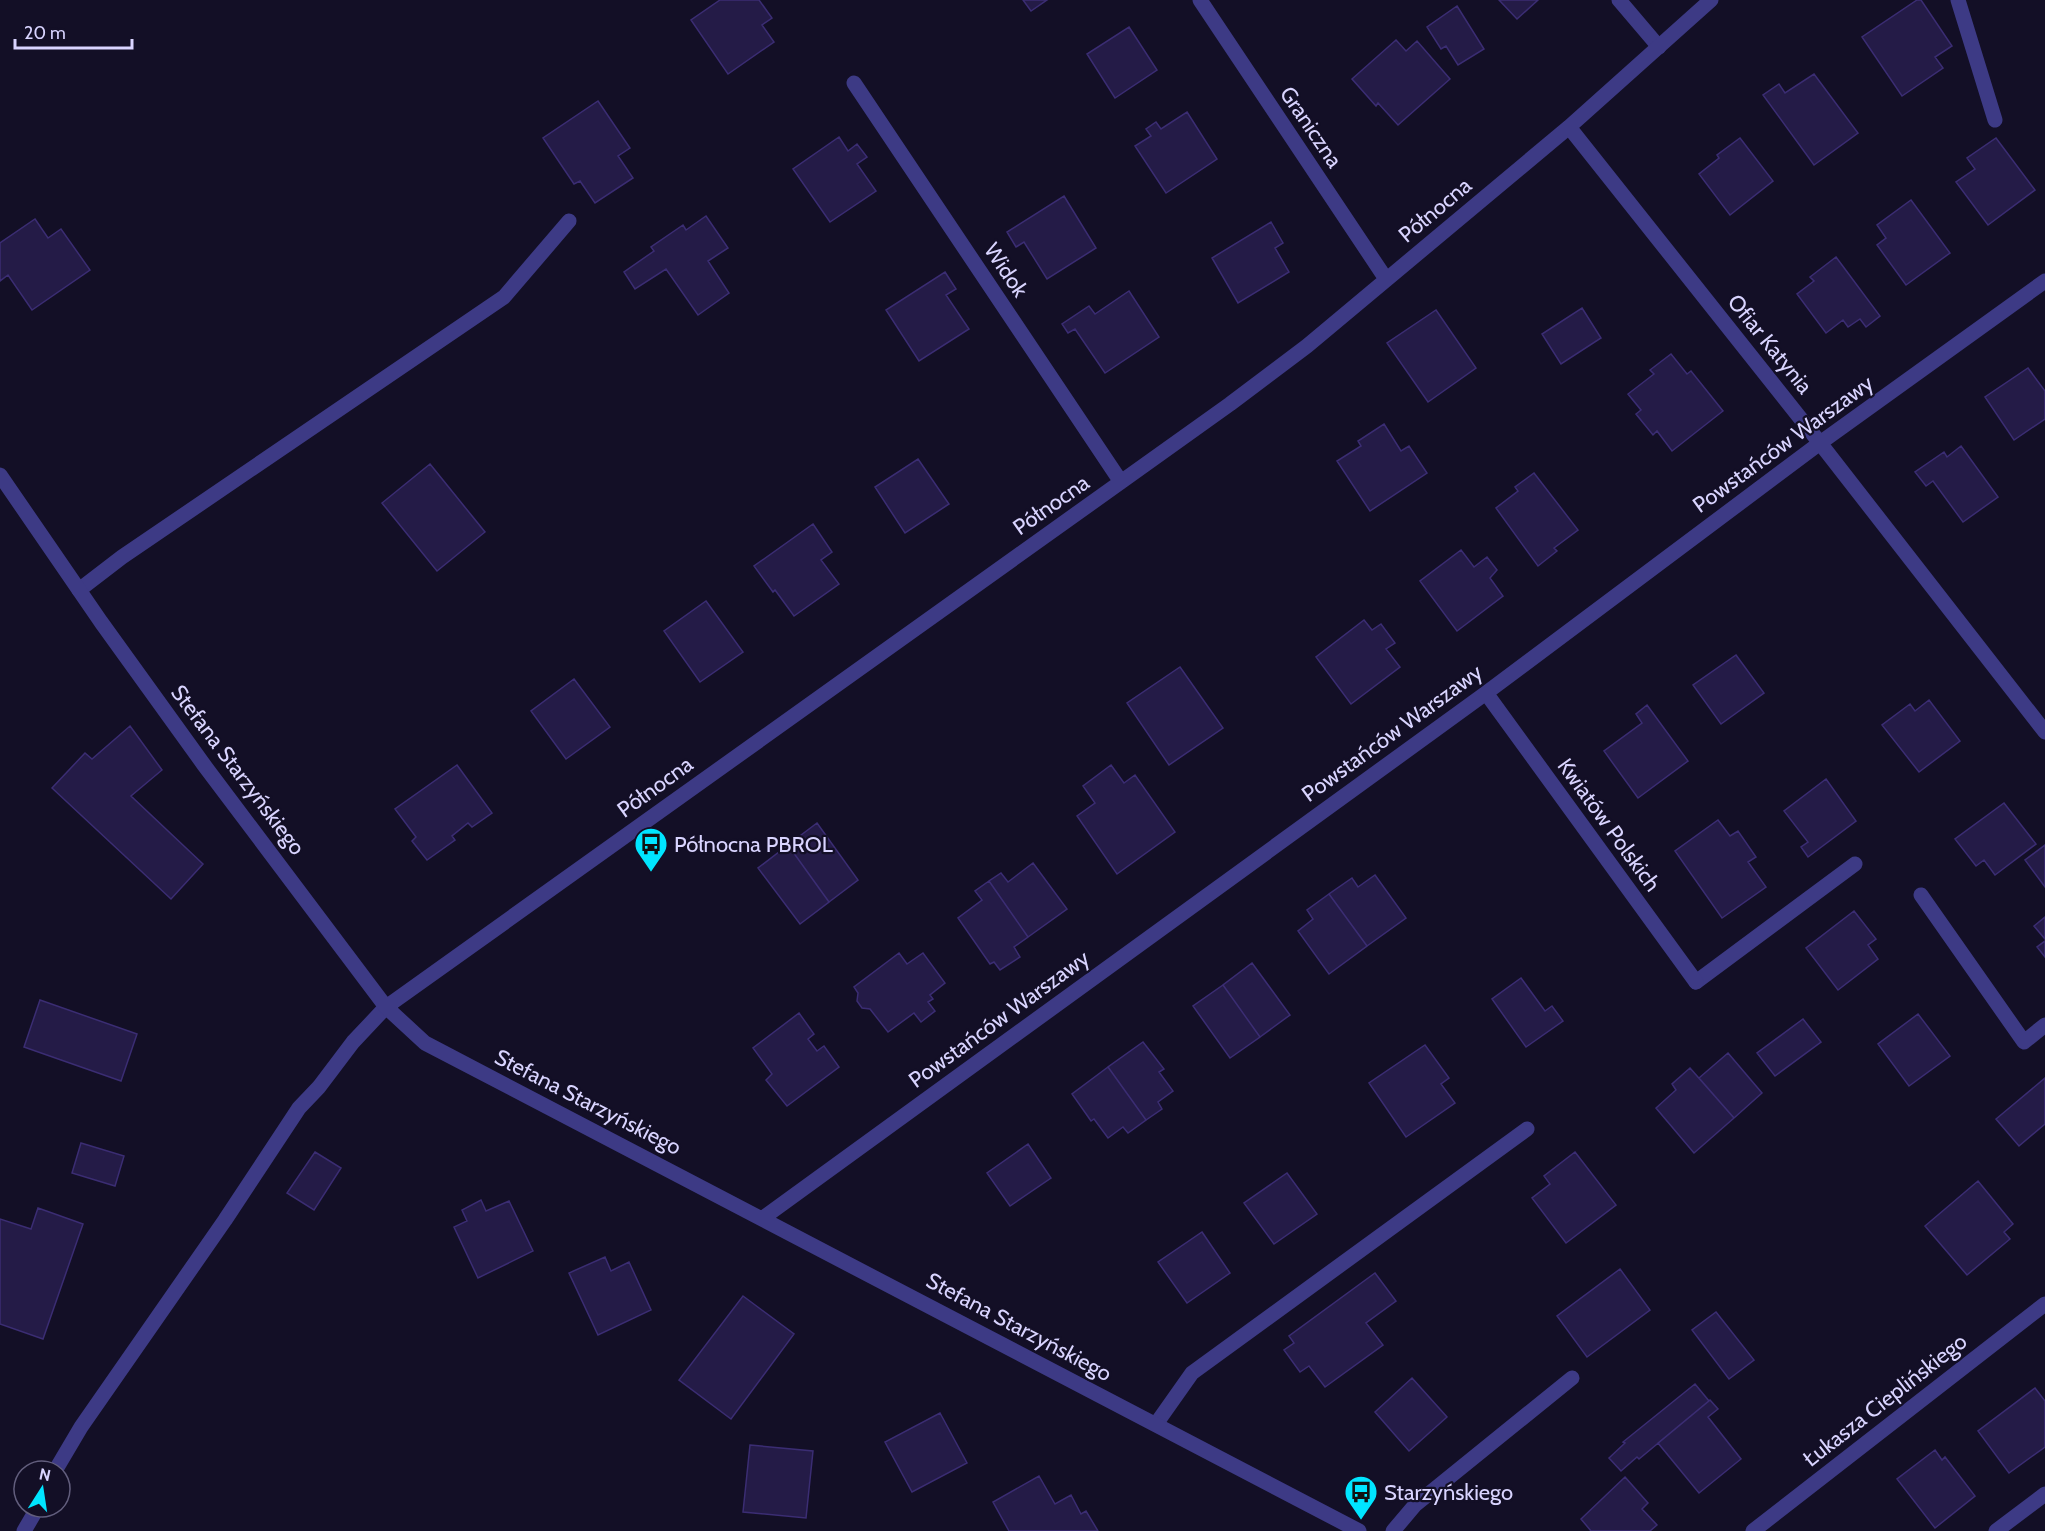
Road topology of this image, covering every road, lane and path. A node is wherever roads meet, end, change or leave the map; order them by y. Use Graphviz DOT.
graph roads {
  1 [pos="1200,0"];
  2 [pos="1618,0"];
  3 [pos="1711,0"];
  4 [pos="1958,0"];
  5 [pos="1659,47"];
  6 [pos="854,83"];
  7 [pos="1995,120"];
  8 [pos="1569,128"];
  9 [pos="569,221"];
  10 [pos="1386,279"];
  11 [pos="2045,281"];
  12 [pos="1821,443"];
  13 [pos="0,476"];
  14 [pos="1121,482"];
  15 [pos="79,590"];
  16 [pos="1486,693"];
  17 [pos="2045,732"];
  18 [pos="1855,864"];
  19 [pos="1921,895"];
  20 [pos="386,1007"];
  21 [pos="2045,1025"];
  22 [pos="1527,1129"];
  23 [pos="763,1218"];
  24 [pos="2045,1304"];
  25 [pos="1572,1378"];
  26 [pos="1156,1424"];
  27 [pos="62,1459"];
  28 [pos="2045,1494"];
  29 [pos="1359,1531"];
  30 [pos="1393,1531"];
  31 [pos="1753,1531"];
  32 [pos="1996,1531"];
  1 -- 10 [label="street, Graniczna"];
  2 -- 5 [label="street"];
  3 -- 5 [label="street, Północna"];
  4 -- 7 [label="street"];
  5 -- 8 [label="street, Północna"];
  6 -- 14 [label="street, Widok"];
  8 -- 10 [label="street, Północna"];
  8 -- 12 [label="street, Ofiar Katynia"];
  9 -- 15 [label="street"];
  10 -- 14 [label="street, Północna"];
  11 -- 12 [label="street, Powstańców Warszawy"];
  12 -- 16 [label="street, Powstańców Warszawy"];
  12 -- 17 [label="street, Ofiar Katynia"];
  13 -- 15 [label="street, Stefana Starzyńskiego"];
  14 -- 20 [label="street, Północna"];
  15 -- 20 [label="street, Stefana Starzyńskiego"];
  16 -- 18 [label="street, Kwiatów Polskich"];
  16 -- 23 [label="street, Powstańców Warszawy"];
  19 -- 21 [label="street"];
  20 -- 23 [label="street, Stefana Starzyńskiego"];
  20 -- 27 [label="street, Północna"];
  22 -- 26 [label="street"];
  23 -- 26 [label="street, Stefana Starzyńskiego"];
  24 -- 31 [label="street, Łukasza Cieplińskiego"];
  25 -- 30 [label="street"];
  26 -- 29 [label="street, Stefana Starzyńskiego"];
  28 -- 32 [label="street"];
}
